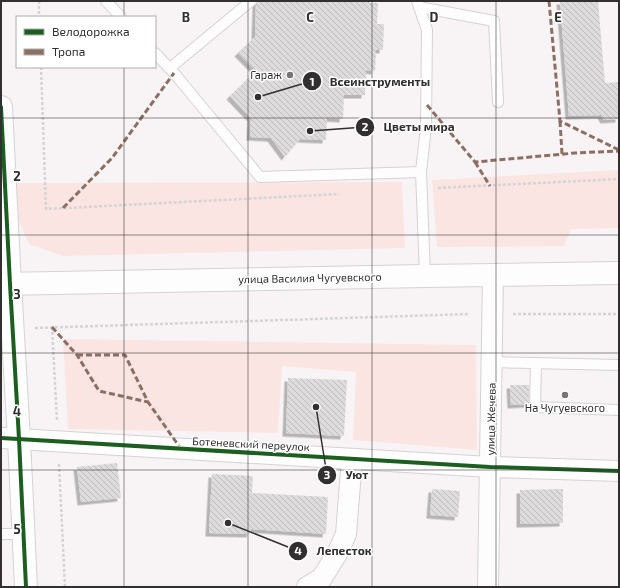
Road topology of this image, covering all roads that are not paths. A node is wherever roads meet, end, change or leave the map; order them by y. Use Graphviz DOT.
graph roads {
  1 [pos="106,1"];
  2 [pos="251,1"];
  3 [pos="418,4"];
  4 [pos="120,16"];
  5 [pos="156,53"];
  6 [pos="170,68"];
  7 [pos="498,102"];
  8 [pos="1,107"];
  9 [pos="421,172"];
  10 [pos="619,273"];
  11 [pos="493,275"];
  12 [pos="425,276"];
  13 [pos="5,284"];
  14 [pos="492,362"];
  15 [pos="536,363"];
  16 [pos="619,365"];
  17 [pos="619,410"];
  18 [pos="10,438"];
  19 [pos="352,459"];
  20 [pos="490,467"];
  21 [pos="619,471"];
  22 [pos="1,534"];
  23 [pos="23,534"];
  24 [pos="26,587"];
  25 [pos="307,587"];
  26 [pos="488,587"];
  1 -- 4 [label="lane"];
  2 -- 6 [label="lane"];
  3 -- 7 [label="lane"];
  3 -- 9 [label="lane"];
  5 -- 6 [label="lane"];
  6 -- 9 [label="lane"];
  8 -- 13 [label="main road"];
  9 -- 12 [label="lane"];
  10 -- 11 [label="main road, улица Василия Чугуевского"];
  11 -- 12 [label="main road, улица Василия Чугуевского"];
  11 -- 14 [label="street, улица Жечева"];
  12 -- 13 [label="main road, улица Василия Чугуевского"];
  13 -- 18 [label="main road"];
  14 -- 15 [label="lane"];
  14 -- 20 [label="street, улица Жечева"];
  15 -- 16 [label="lane"];
  15 -- 17 [label="lane"];
  18 -- 19 [label="street, Ботеневский переулок"];
  18 -- 23 [label="main road"];
  19 -- 20 [label="street, Ботеневский переулок"];
  19 -- 25 [label="street"];
  20 -- 21 [label="street, Ботеневский переулок"];
  20 -- 26 [label="street, улица Жечева"];
  22 -- 23 [label="lane"];
  23 -- 24 [label="main road"];
}
